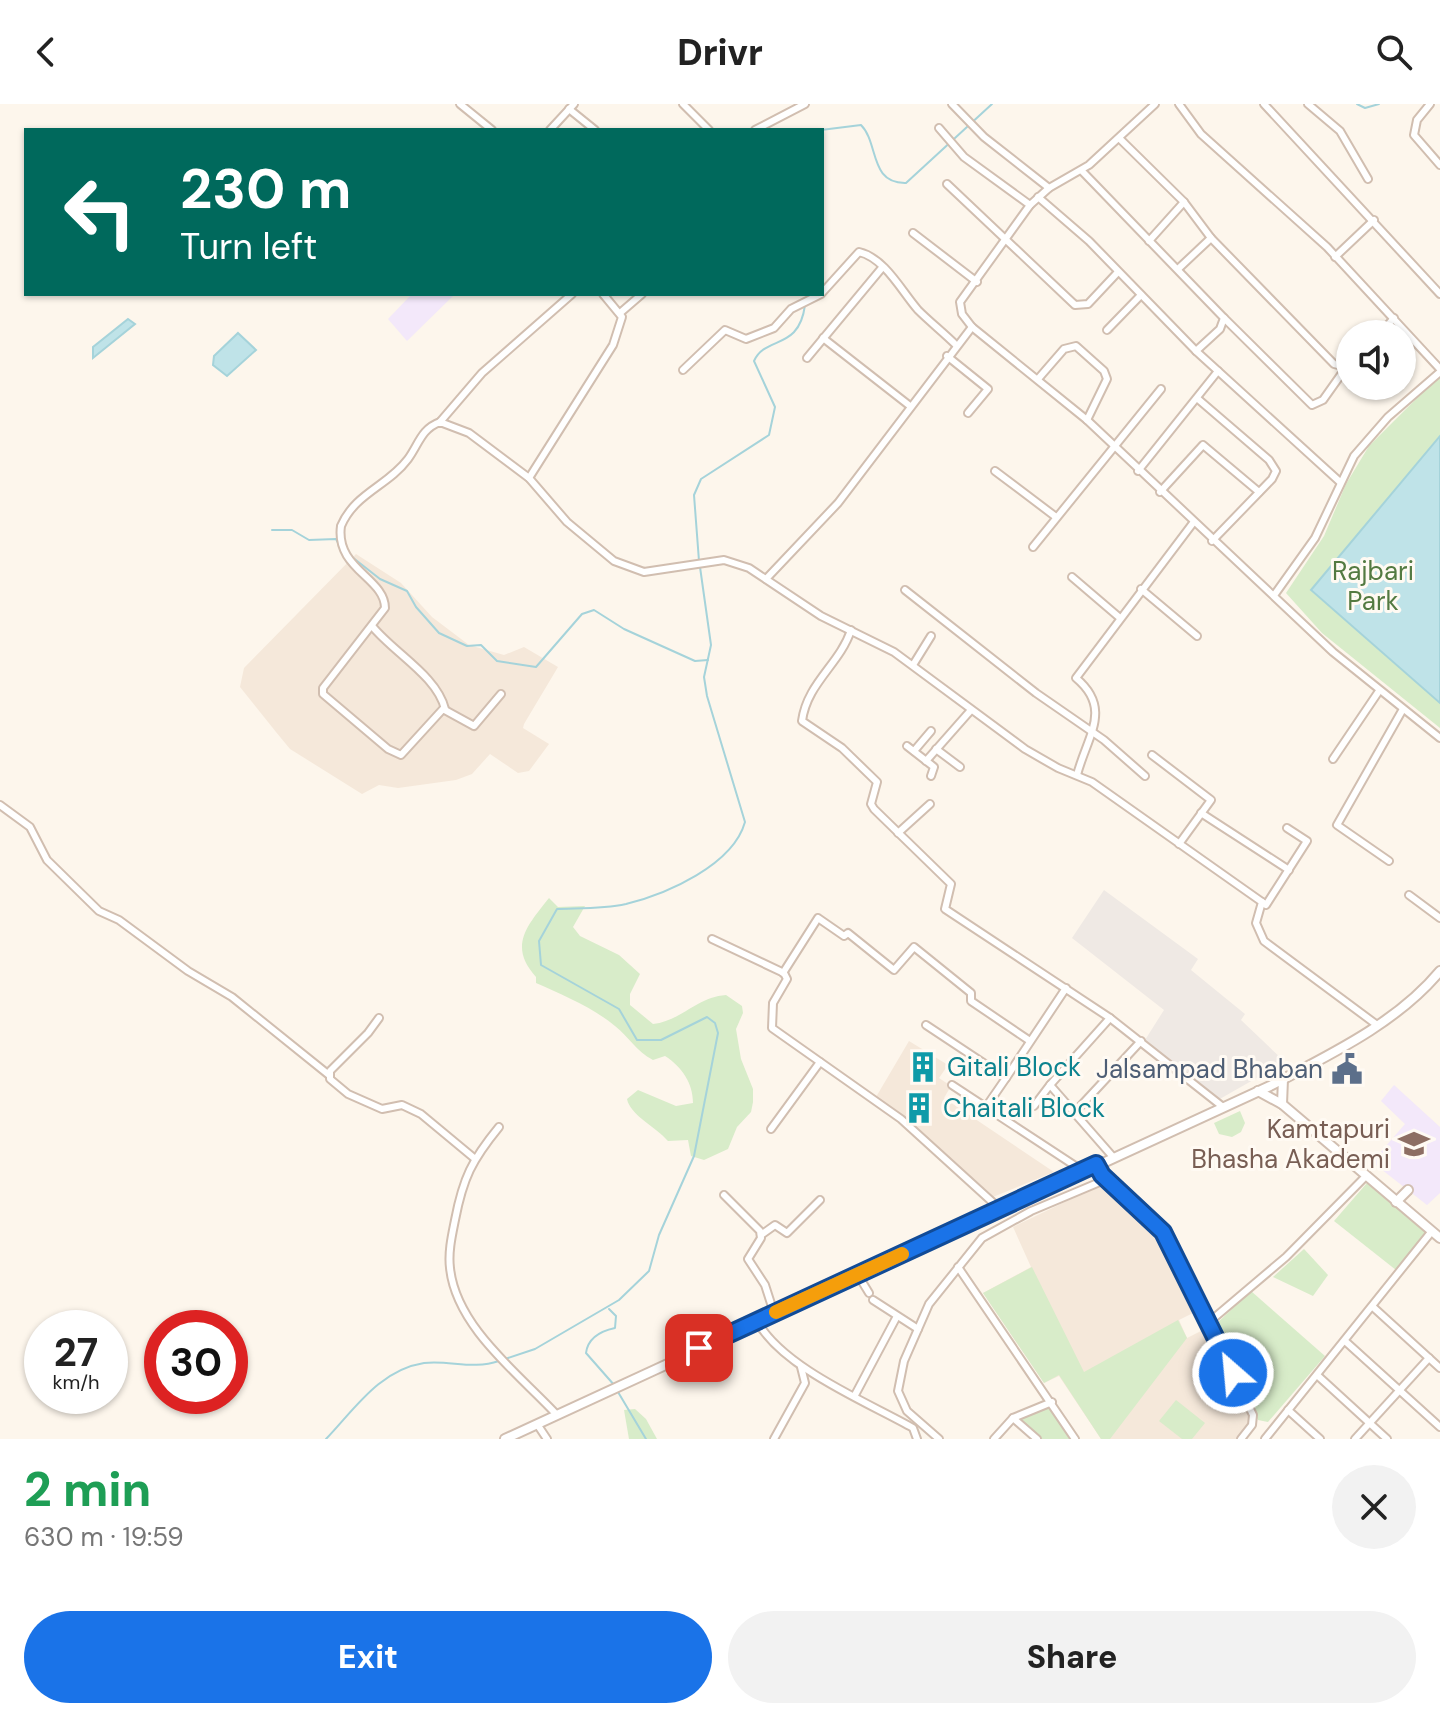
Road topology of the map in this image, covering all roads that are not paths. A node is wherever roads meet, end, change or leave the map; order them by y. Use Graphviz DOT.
graph roads {
  1 [pos="460,104"];
  2 [pos="683,104"];
  3 [pos="805,104"];
  4 [pos="952,104"];
  5 [pos="1155,104"];
  6 [pos="1179,104"];
  7 [pos="1308,104"];
  8 [pos="1430,104"];
  9 [pos="1268,105"];
  10 [pos="572,106"];
  11 [pos="490,128"];
  12 [pos="552,128"];
  13 [pos="593,128"];
  14 [pos="707,128"];
  15 [pos="759,128"];
  16 [pos="939,128"];
  17 [pos="1120,139"];
  18 [pos="1440,165"];
  19 [pos="1082,171"];
  20 [pos="1368,179"];
  21 [pos="947,184"];
  22 [pos="1049,188"];
  23 [pos="1038,197"];
  24 [pos="1184,202"];
  25 [pos="1030,205"];
  26 [pos="1374,220"];
  27 [pos="913,233"];
  28 [pos="1211,238"];
  29 [pos="1003,239"];
  30 [pos="1149,241"];
  31 [pos="1335,257"];
  32 [pos="881,269"];
  33 [pos="1178,269"];
  34 [pos="1118,272"];
  35 [pos="977,282"];
  36 [pos="824,289"];
  37 [pos="1440,294"];
  38 [pos="1141,295"];
  39 [pos="570,296"];
  40 [pos="605,296"];
  41 [pos="640,296"];
  42 [pos="818,296"];
  43 [pos="620,313"];
  44 [pos="1224,318"];
  45 [pos="1394,318"];
  46 [pos="972,327"];
  47 [pos="1107,330"];
  48 [pos="823,338"];
  49 [pos="956,345"];
  50 [pos="1196,351"];
  51 [pos="947,356"];
  52 [pos="807,358"];
  53 [pos="1336,365"];
  54 [pos="683,370"];
  55 [pos="1440,370"];
  56 [pos="1218,371"];
  57 [pos="1038,379"];
  58 [pos="1336,383"];
  59 [pos="1161,389"];
  60 [pos="1198,399"];
  61 [pos="910,406"];
  62 [pos="968,413"];
  63 [pos="1087,420"];
  64 [pos="440,422"];
  65 [pos="1114,446"];
  66 [pos="995,471"];
  67 [pos="1138,471"];
  68 [pos="529,478"];
  69 [pos="1340,482"];
  70 [pos="1160,492"];
  71 [pos="1259,492"];
  72 [pos="1056,517"];
  73 [pos="1193,523"];
  74 [pos="1212,541"];
  75 [pos="1033,547"];
  76 [pos="1072,577"];
  77 [pos="766,579"];
  78 [pos="1141,589"];
  79 [pos="905,590"];
  80 [pos="1275,594"];
  81 [pos="1120,618"];
  82 [pos="372,626"];
  83 [pos="851,630"];
  84 [pos="931,636"];
  85 [pos="1197,636"];
  86 [pos="913,665"];
  87 [pos="1379,691"];
  88 [pos="501,694"];
  89 [pos="445,709"];
  90 [pos="1403,709"];
  91 [pos="971,710"];
  92 [pos="1092,731"];
  93 [pos="1440,738"];
  94 [pos="943,741"];
  95 [pos="907,746"];
  96 [pos="936,749"];
  97 [pos="914,751"];
  98 [pos="1152,755"];
  99 [pos="1333,759"];
  100 [pos="926,761"];
  101 [pos="960,767"];
  102 [pos="1077,775"];
  103 [pos="931,776"];
  104 [pos="1145,776"];
  105 [pos="930,804"];
  106 [pos="0,805"];
  107 [pos="1201,813"];
  108 [pos="1287,828"];
  109 [pos="898,833"];
  110 [pos="1179,844"];
  111 [pos="1389,861"];
  112 [pos="1289,870"];
  113 [pos="1409,895"];
  114 [pos="1262,902"];
  115 [pos="1440,918"];
  116 [pos="712,939"];
  117 [pos="1440,971"];
  118 [pos="783,973"];
  119 [pos="1066,988"];
  120 [pos="379,1018"];
  121 [pos="1110,1018"];
  122 [pos="926,1025"];
  123 [pos="1377,1025"];
  124 [pos="1030,1041"];
  125 [pos="1141,1041"];
  126 [pos="820,1062"];
  127 [pos="329,1075"];
  128 [pos="1006,1078"];
  129 [pos="1283,1079"];
  130 [pos="952,1085"];
  131 [pos="1050,1085"];
  132 [pos="1258,1091"];
  133 [pos="1282,1104"];
  134 [pos="1034,1106"];
  135 [pos="986,1107"];
  136 [pos="1223,1107"];
  137 [pos="1076,1111"];
  138 [pos="499,1127"];
  139 [pos="771,1129"];
  140 [pos="1113,1157"];
  141 [pos="474,1158"];
  142 [pos="1096,1164"];
  143 [pos="1083,1171"];
  144 [pos="1365,1177"];
  145 [pos="1107,1179"];
  146 [pos="1408,1190"];
  147 [pos="724,1195"];
  148 [pos="820,1200"];
  149 [pos="1396,1202"];
  150 [pos="1000,1209"];
  151 [pos="972,1221"];
  152 [pos="1432,1231"];
  153 [pos="761,1235"];
  154 [pos="982,1238"];
  155 [pos="1440,1238"];
  156 [pos="958,1267"];
  157 [pos="858,1275"];
  158 [pos="1373,1307"];
  159 [pos="774,1313"];
  160 [pos="896,1318"];
  161 [pos="757,1321"];
  162 [pos="1208,1323"];
  163 [pos="918,1329"];
  164 [pos="1345,1341"];
  165 [pos="1429,1358"];
  166 [pos="799,1364"];
  167 [pos="1440,1368"];
  168 [pos="812,1371"];
  169 [pos="1317,1375"];
  170 [pos="805,1383"];
  171 [pos="1399,1390"];
  172 [pos="855,1395"];
  173 [pos="1052,1402"];
  174 [pos="1288,1410"];
  175 [pos="557,1415"];
  176 [pos="1013,1418"];
  177 [pos="1370,1423"];
  178 [pos="537,1424"];
  179 [pos="1440,1427"];
  180 [pos="1247,1432"];
  181 [pos="505,1439"];
  182 [pos="547,1439"];
  183 [pos="774,1439"];
  184 [pos="917,1439"];
  185 [pos="939,1439"];
  186 [pos="994,1439"];
  187 [pos="1037,1439"];
  188 [pos="1075,1439"];
  189 [pos="1241,1439"];
  190 [pos="1255,1439"];
  191 [pos="1265,1439"];
  192 [pos="1320,1439"];
  193 [pos="1355,1439"];
  194 [pos="1387,1439"];
  1 -- 11 [label="street"];
  2 -- 14 [label="street"];
  3 -- 15 [label="street"];
  4 -- 22 [label="street"];
  5 -- 17 [label="street"];
  6 -- 31 [label="street"];
  7 -- 20 [label="street"];
  8 -- 18 [label="street"];
  9 -- 26 [label="street"];
  10 -- 12 [label="street"];
  10 -- 13 [label="street"];
  16 -- 25 [label="street"];
  17 -- 19 [label="street"];
  17 -- 24 [label="street"];
  19 -- 22 [label="street"];
  19 -- 30 [label="street"];
  21 -- 29 [label="street"];
  22 -- 23 [label="street"];
  23 -- 25 [label="street"];
  23 -- 34 [label="street"];
  24 -- 28 [label="street"];
  24 -- 30 [label="street"];
  25 -- 29 [label="street"];
  26 -- 31 [label="street"];
  26 -- 37 [label="street"];
  27 -- 35 [label="street"];
  28 -- 33 [label="street"];
  28 -- 53 [label="street"];
  29 -- 34 [label="street"];
  29 -- 35 [label="street"];
  30 -- 33 [label="street"];
  31 -- 45 [label="street"];
  32 -- 36 [label="street"];
  32 -- 48 [label="street"];
  32 -- 49 [label="street"];
  33 -- 44 [label="street"];
  34 -- 38 [label="street"];
  35 -- 46 [label="street"];
  38 -- 47 [label="street"];
  38 -- 50 [label="street"];
  39 -- 64 [label="street"];
  40 -- 43 [label="street"];
  41 -- 43 [label="street"];
  42 -- 54 [label="street"];
  43 -- 68 [label="street"];
  44 -- 50 [label="street"];
  44 -- 58 [label="street"];
  45 -- 55 [label="street"];
  46 -- 49 [label="street"];
  46 -- 57 [label="street"];
  48 -- 52 [label="street"];
  48 -- 61 [label="street"];
  49 -- 51 [label="street"];
  50 -- 56 [label="street"];
  51 -- 61 [label="street"];
  51 -- 62 [label="street"];
  55 -- 69 [label="street"];
  56 -- 60 [label="street"];
  56 -- 69 [label="street"];
  57 -- 63 [label="street"];
  57 -- 63 [label="street"];
  59 -- 65 [label="street"];
  60 -- 67 [label="street"];
  60 -- 71 [label="street"];
  61 -- 77 [label="street"];
  63 -- 65 [label="street"];
  64 -- 68 [label="street"];
  64 -- 82 [label="street"];
  65 -- 67 [label="street"];
  65 -- 72 [label="street"];
  66 -- 72 [label="street"];
  67 -- 70 [label="street"];
  68 -- 77 [label="street"];
  69 -- 80 [label="street"];
  70 -- 71 [label="street"];
  70 -- 73 [label="street"];
  71 -- 74 [label="street"];
  72 -- 75 [label="street"];
  73 -- 74 [label="street"];
  73 -- 78 [label="street"];
  74 -- 80 [label="street"];
  76 -- 81 [label="street"];
  77 -- 83 [label="street"];
  78 -- 81 [label="street"];
  78 -- 85 [label="street"];
  79 -- 92 [label="street"];
  80 -- 87 [label="street"];
  81 -- 92 [label="street"];
  82 -- 89 [label="street"];
  82 -- 89 [label="street"];
  83 -- 86 [label="street"];
  83 -- 109 [label="street"];
  84 -- 86 [label="street"];
  86 -- 91 [label="street"];
  87 -- 90 [label="street"];
  87 -- 99 [label="street"];
  88 -- 89 [label="street"];
  90 -- 93 [label="street"];
  90 -- 111 [label="street"];
  91 -- 94 [label="street"];
  91 -- 102 [label="street"];
  92 -- 102 [label="street"];
  92 -- 104 [label="street"];
  94 -- 96 [label="street"];
  94 -- 97 [label="street"];
  95 -- 97 [label="street"];
  96 -- 100 [label="street"];
  96 -- 101 [label="street"];
  97 -- 100 [label="street"];
  98 -- 107 [label="street"];
  100 -- 103 [label="street"];
  102 -- 110 [label="street"];
  105 -- 109 [label="street"];
  106 -- 127 [label="street"];
  107 -- 110 [label="street"];
  107 -- 112 [label="street"];
  108 -- 112 [label="street"];
  109 -- 119 [label="street"];
  110 -- 114 [label="street"];
  112 -- 114 [label="street"];
  113 -- 115 [label="street"];
  114 -- 123 [label="street"];
  116 -- 118 [label="street"];
  117 -- 123 [label="street"];
  118 -- 124 [label="street"];
  118 -- 126 [label="street"];
  119 -- 121 [label="street"];
  119 -- 124 [label="street"];
  120 -- 127 [label="street"];
  121 -- 125 [label="street"];
  121 -- 131 [label="street"];
  122 -- 128 [label="street"];
  123 -- 129 [label="street"];
  124 -- 128 [label="street"];
  125 -- 136 [label="street"];
  125 -- 137 [label="street"];
  126 -- 139 [label="street"];
  126 -- 150 [label="street"];
  127 -- 141 [label="street"];
  128 -- 135 [label="street"];
  129 -- 132 [label="street"];
  129 -- 133 [label="street"];
  130 -- 135 [label="street"];
  131 -- 134 [label="street"];
  131 -- 137 [label="street"];
  132 -- 133 [label="street"];
  132 -- 136 [label="street"];
  133 -- 144 [label="street"];
  135 -- 143 [label="street"];
  136 -- 140 [label="street"];
  137 -- 140 [label="street"];
  138 -- 141 [label="street"];
  140 -- 142 [label="street"];
  141 -- 175 [label="street"];
  142 -- 143 [label="street"];
  142 -- 145 [label="street"];
  143 -- 150 [label="street"];
  144 -- 149 [label="street"];
  144 -- 162 [label="street"];
  145 -- 154 [label="street"];
  145 -- 162 [label="street"];
  146 -- 149 [label="street"];
  147 -- 153 [label="street"];
  148 -- 153 [label="street"];
  149 -- 152 [label="street"];
  150 -- 151 [label="street"];
  151 -- 154 [label="street"];
  151 -- 157 [label="street"];
  152 -- 155 [label="street"];
  152 -- 158 [label="street"];
  153 -- 159 [label="street"];
  154 -- 156 [label="street"];
  156 -- 163 [label="street"];
  156 -- 173 [label="street"];
  157 -- 159 [label="street"];
  157 -- 160 [label="street"];
  158 -- 164 [label="street"];
  158 -- 165 [label="street"];
  159 -- 161 [label="street"];
  160 -- 163 [label="street"];
  160 -- 172 [label="street"];
  161 -- 166 [label="street"];
  161 -- 175 [label="street"];
  162 -- 180 [label="street"];
  163 -- 185 [label="street"];
  164 -- 169 [label="street"];
  164 -- 171 [label="street"];
  165 -- 167 [label="street"];
  165 -- 171 [label="street"];
  166 -- 168 [label="street"];
  166 -- 170 [label="street"];
  168 -- 170 [label="street"];
  168 -- 172 [label="street"];
  169 -- 174 [label="street"];
  169 -- 177 [label="street"];
  170 -- 183 [label="street"];
  171 -- 177 [label="street"];
  171 -- 179 [label="street"];
  172 -- 184 [label="street"];
  173 -- 176 [label="street"];
  173 -- 188 [label="street"];
  174 -- 191 [label="street"];
  174 -- 192 [label="street"];
  175 -- 178 [label="street"];
  176 -- 186 [label="street"];
  176 -- 187 [label="street"];
  177 -- 193 [label="street"];
  177 -- 194 [label="street"];
  178 -- 181 [label="street"];
  178 -- 182 [label="street"];
  180 -- 189 [label="street"];
  180 -- 190 [label="street"];
}
